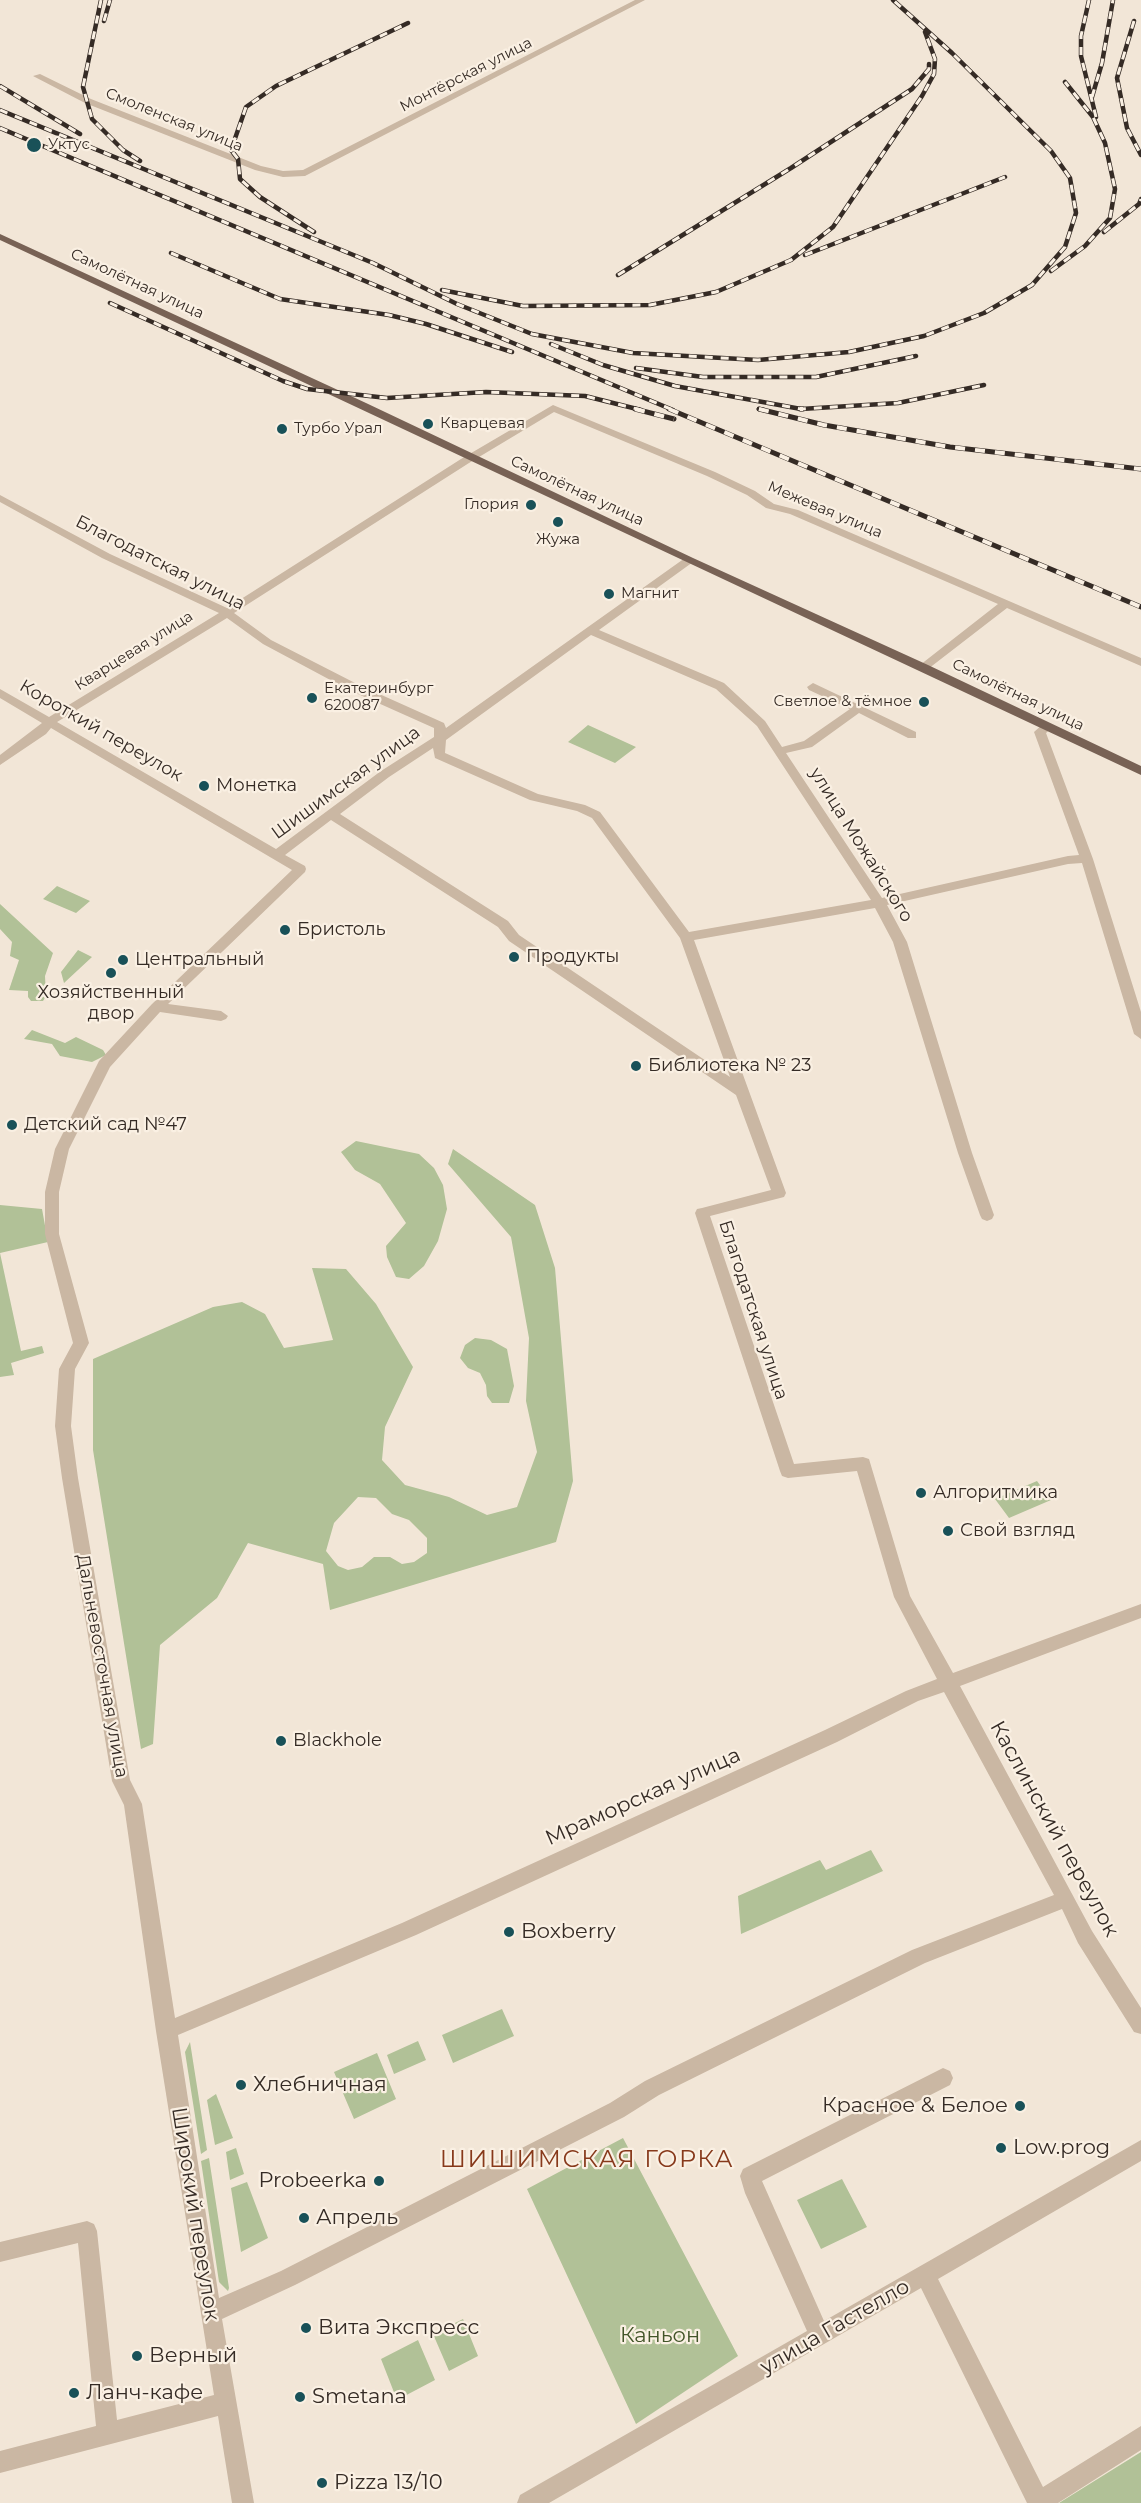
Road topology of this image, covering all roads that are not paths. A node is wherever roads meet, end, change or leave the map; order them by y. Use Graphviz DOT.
graph roads {
  1 [pos="641,0"];
  2 [pos="37,76"];
  3 [pos="305,173"];
  4 [pos="0,237"];
  5 [pos="471,456"];
  6 [pos="0,498"];
  7 [pos="689,560"];
  8 [pos="1007,603"];
  9 [pos="225,612"];
  10 [pos="589,630"];
  11 [pos="1141,662"];
  12 [pos="924,667"];
  13 [pos="813,687"];
  14 [pos="0,693"];
  15 [pos="858,708"];
  16 [pos="50,722"];
  17 [pos="1047,726"];
  18 [pos="912,735"];
  19 [pos="439,739"];
  20 [pos="779,751"];
  21 [pos="0,761"];
  22 [pos="1141,771"];
  23 [pos="332,815"];
  24 [pos="277,855"];
  25 [pos="1087,859"];
  26 [pos="879,903"];
  27 [pos="686,938"];
  28 [pos="157,1007"];
  29 [pos="221,1016"];
  30 [pos="1141,1034"];
  31 [pos="741,1090"];
  32 [pos="987,1215"];
  33 [pos="67,1369"];
  34 [pos="1141,1611"];
  35 [pos="949,1684"];
  36 [pos="1066,1899"];
  37 [pos="1141,2025"];
  38 [pos="166,2031"];
  39 [pos="943,2078"];
  40 [pos="1141,2150"];
  41 [pos="0,2252"];
  42 [pos="925,2274"];
  43 [pos="211,2313"];
  44 [pos="820,2335"];
  45 [pos="225,2403"];
  46 [pos="108,2433"];
  47 [pos="1141,2437"];
  48 [pos="0,2462"];
  49 [pos="243,2503"];
  50 [pos="528,2503"];
  51 [pos="1039,2503"];
  1 -- 3 [label="street, Монтёрская улица"];
  2 -- 3 [label="street, Смоленская улица"];
  4 -- 5 [label="main road, Самолётная улица"];
  5 -- 7 [label="main road, Самолётная улица"];
  5 -- 8 [label="street, Межевая улица"];
  5 -- 9 [label="street, Кварцевая улица"];
  6 -- 9 [label="street, Благодатская улица"];
  7 -- 10 [label="street, Шишимская улица"];
  7 -- 12 [label="main road, Самолётная улица"];
  8 -- 11 [label="street, Межевая улица"];
  8 -- 12 [label="street"];
  9 -- 16 [label="street, Кварцевая улица"];
  9 -- 19 [label="street, Благодатская улица"];
  10 -- 19 [label="street, Шишимская улица"];
  10 -- 20 [label="street, улица Можайского"];
  12 -- 17 [label="main road, Самолётная улица"];
  13 -- 15 [label="street"];
  14 -- 16 [label="street, Короткий переулок"];
  15 -- 18 [label="street"];
  15 -- 20 [label="street"];
  16 -- 21 [label="street, Кварцевая улица"];
  16 -- 24 [label="street, Короткий переулок"];
  17 -- 22 [label="main road, Самолётная улица"];
  17 -- 25 [label="street"];
  19 -- 23 [label="street, Шишимская улица"];
  19 -- 27 [label="street, Благодатская улица"];
  20 -- 26 [label="street, улица Можайского"];
  23 -- 24 [label="street, Шишимская улица"];
  23 -- 31 [label="street"];
  24 -- 28 [label="street, Шишимская улица"];
  25 -- 26 [label="street"];
  25 -- 30 [label="street"];
  26 -- 27 [label="street"];
  26 -- 32 [label="street, улица Можайского"];
  27 -- 31 [label="street, Благодатская улица"];
  28 -- 29 [label="street"];
  28 -- 33 [label="street, Шишимская улица"];
  31 -- 35 [label="street, Благодатская улица"];
  33 -- 38 [label="street, Дальневосточная улица"];
  34 -- 35 [label="street, Мраморская улица"];
  35 -- 36 [label="street, Каслинский переулок"];
  35 -- 38 [label="street, Мраморская улица"];
  36 -- 37 [label="street, Каслинский переулок"];
  36 -- 43 [label="street"];
  38 -- 43 [label="street, Широкий переулок"];
  39 -- 44 [label="street"];
  40 -- 42 [label="street, улица Гастелло"];
  41 -- 46 [label="street"];
  42 -- 44 [label="street, улица Гастелло"];
  42 -- 51 [label="street"];
  43 -- 45 [label="street, Широкий переулок"];
  44 -- 50 [label="street, улица Гастелло"];
  45 -- 46 [label="street"];
  45 -- 49 [label="street, Широкий переулок"];
  46 -- 48 [label="street"];
  47 -- 51 [label="street"];
}
